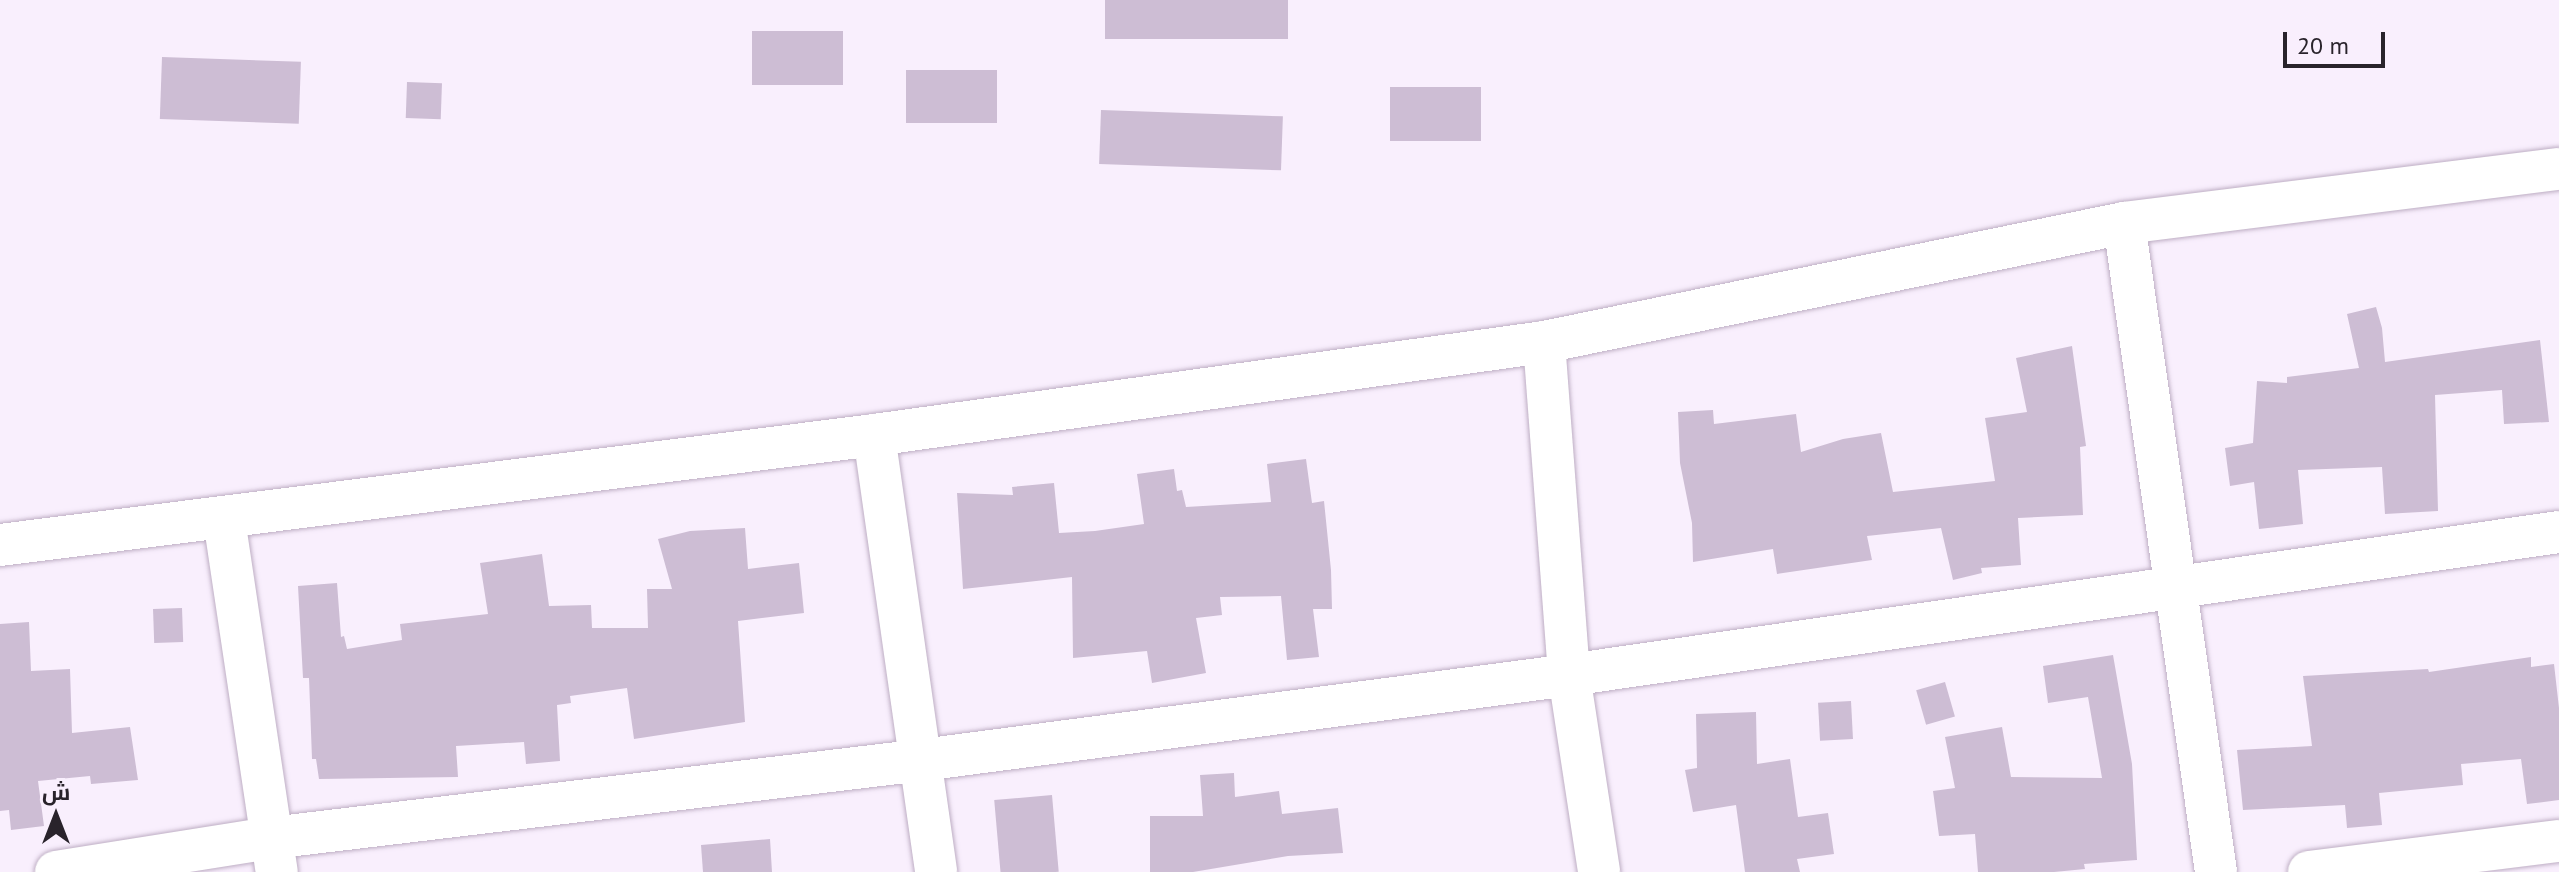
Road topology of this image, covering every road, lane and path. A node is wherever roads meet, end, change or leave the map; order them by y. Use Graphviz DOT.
graph roads {
  1 [pos="2559,169"];
  2 [pos="2124,223"];
  3 [pos="1544,342"];
  4 [pos="874,435"];
  5 [pos="224,519"];
  6 [pos="2559,532"];
  7 [pos="0,545"];
  8 [pos="2174,589"];
  9 [pos="1569,675"];
  10 [pos="922,760"];
  11 [pos="2559,841"];
  12 [pos="274,855"];
  13 [pos="76,871"];
  14 [pos="936,872"];
  15 [pos="1599,872"];
  16 [pos="2216,872"];
  17 [pos="2309,872"];
  1 -- 2 [label="street"];
  2 -- 3 [label="street"];
  2 -- 8 [label="street"];
  3 -- 4 [label="street"];
  3 -- 9 [label="street"];
  4 -- 5 [label="street"];
  4 -- 10 [label="street"];
  5 -- 7 [label="street"];
  5 -- 12 [label="street"];
  6 -- 8 [label="street"];
  8 -- 9 [label="street"];
  8 -- 16 [label="street"];
  9 -- 10 [label="street"];
  9 -- 15 [label="street"];
  10 -- 12 [label="street"];
  10 -- 14 [label="street"];
  11 -- 17 [label="street"];
  12 -- 13 [label="street"];
}
